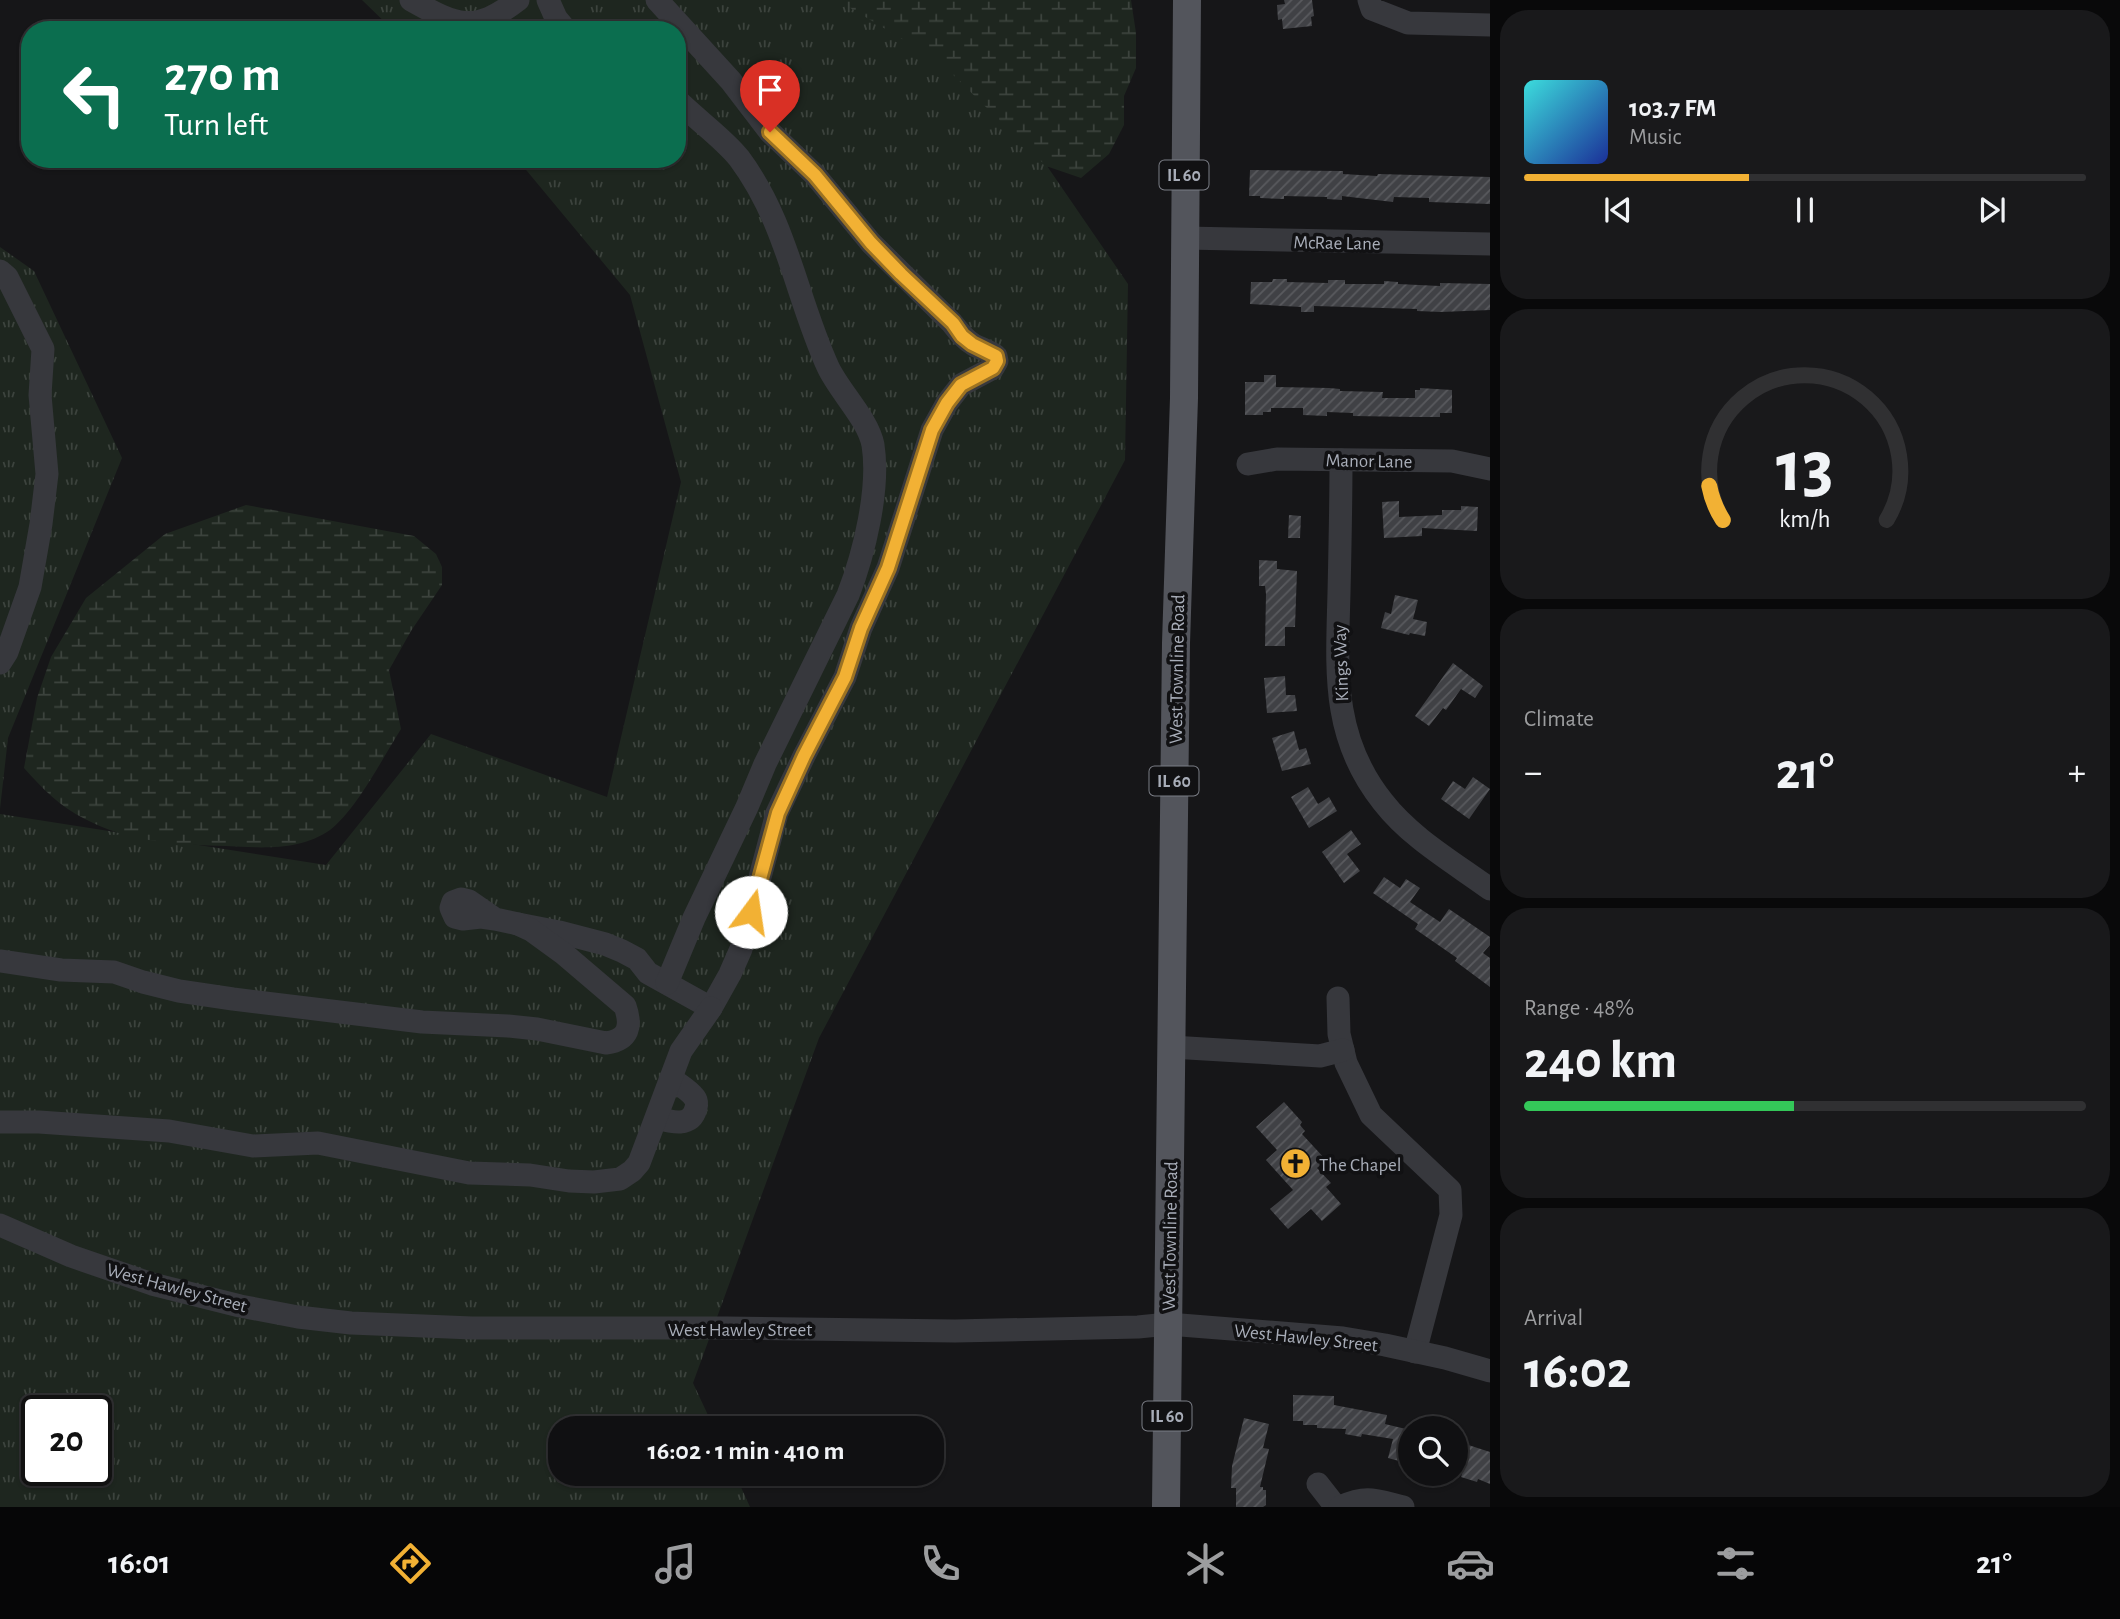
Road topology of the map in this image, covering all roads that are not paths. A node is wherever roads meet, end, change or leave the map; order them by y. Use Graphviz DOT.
graph roads {
  1 [pos="411,0"];
  2 [pos="518,0"];
  3 [pos="548,0"];
  4 [pos="657,0"];
  5 [pos="1187,0"];
  6 [pos="1369,0"];
  7 [pos="453,21"];
  8 [pos="484,21"];
  9 [pos="558,21"];
  10 [pos="676,21"];
  11 [pos="1490,25"];
  12 [pos="686,32"];
  13 [pos="686,109"];
  14 [pos="1185,238"];
  15 [pos="1490,244"];
  16 [pos="0,271"];
  17 [pos="1341,460"];
  18 [pos="1248,464"];
  19 [pos="1490,469"];
  20 [pos="0,663"];
  21 [pos="1490,889"];
  22 [pos="495,919"];
  23 [pos="518,924"];
  24 [pos="0,961"];
  25 [pos="667,983"];
  26 [pos="1338,998"];
  27 [pos="711,1008"];
  28 [pos="1171,1047"];
  29 [pos="1343,1051"];
  30 [pos="672,1079"];
  31 [pos="657,1118"];
  32 [pos="0,1122"];
  33 [pos="0,1225"];
  34 [pos="1168,1324"];
  35 [pos="1415,1352"];
  36 [pos="1490,1371"];
  37 [pos="1318,1484"];
  38 [pos="1166,1507"];
  39 [pos="1338,1507"];
  40 [pos="1403,1507"];
  1 -- 7 [label="street"];
  2 -- 8 [label="street"];
  3 -- 9 [label="street"];
  4 -- 10 [label="street"];
  5 -- 14 [label="main road, West Townline Road / IL 60"];
  6 -- 11 [label="street"];
  12 -- 27 [label="street"];
  13 -- 25 [label="street"];
  14 -- 15 [label="street, McRae Lane"];
  14 -- 28 [label="main road, West Townline Road / IL 60"];
  16 -- 20 [label="street"];
  17 -- 18 [label="street, Manor Lane"];
  17 -- 19 [label="street, Manor Lane"];
  17 -- 21 [label="street, Kings Way"];
  22 -- 23 [label="street"];
  23 -- 24 [label="street"];
  23 -- 25 [label="street"];
  25 -- 27 [label="street"];
  26 -- 29 [label="street"];
  27 -- 30 [label="street"];
  28 -- 29 [label="street"];
  28 -- 34 [label="main road, West Townline Road / IL 60"];
  29 -- 35 [label="street"];
  30 -- 31 [label="street"];
  30 -- 31 [label="street"];
  31 -- 32 [label="street"];
  33 -- 34 [label="street, West Hawley Street"];
  34 -- 35 [label="street, West Hawley Street"];
  34 -- 38 [label="main road, West Townline Road / IL 60"];
  35 -- 36 [label="street, West Hawley Street"];
  37 -- 39 [label="street"];
  39 -- 40 [label="street"];
}
